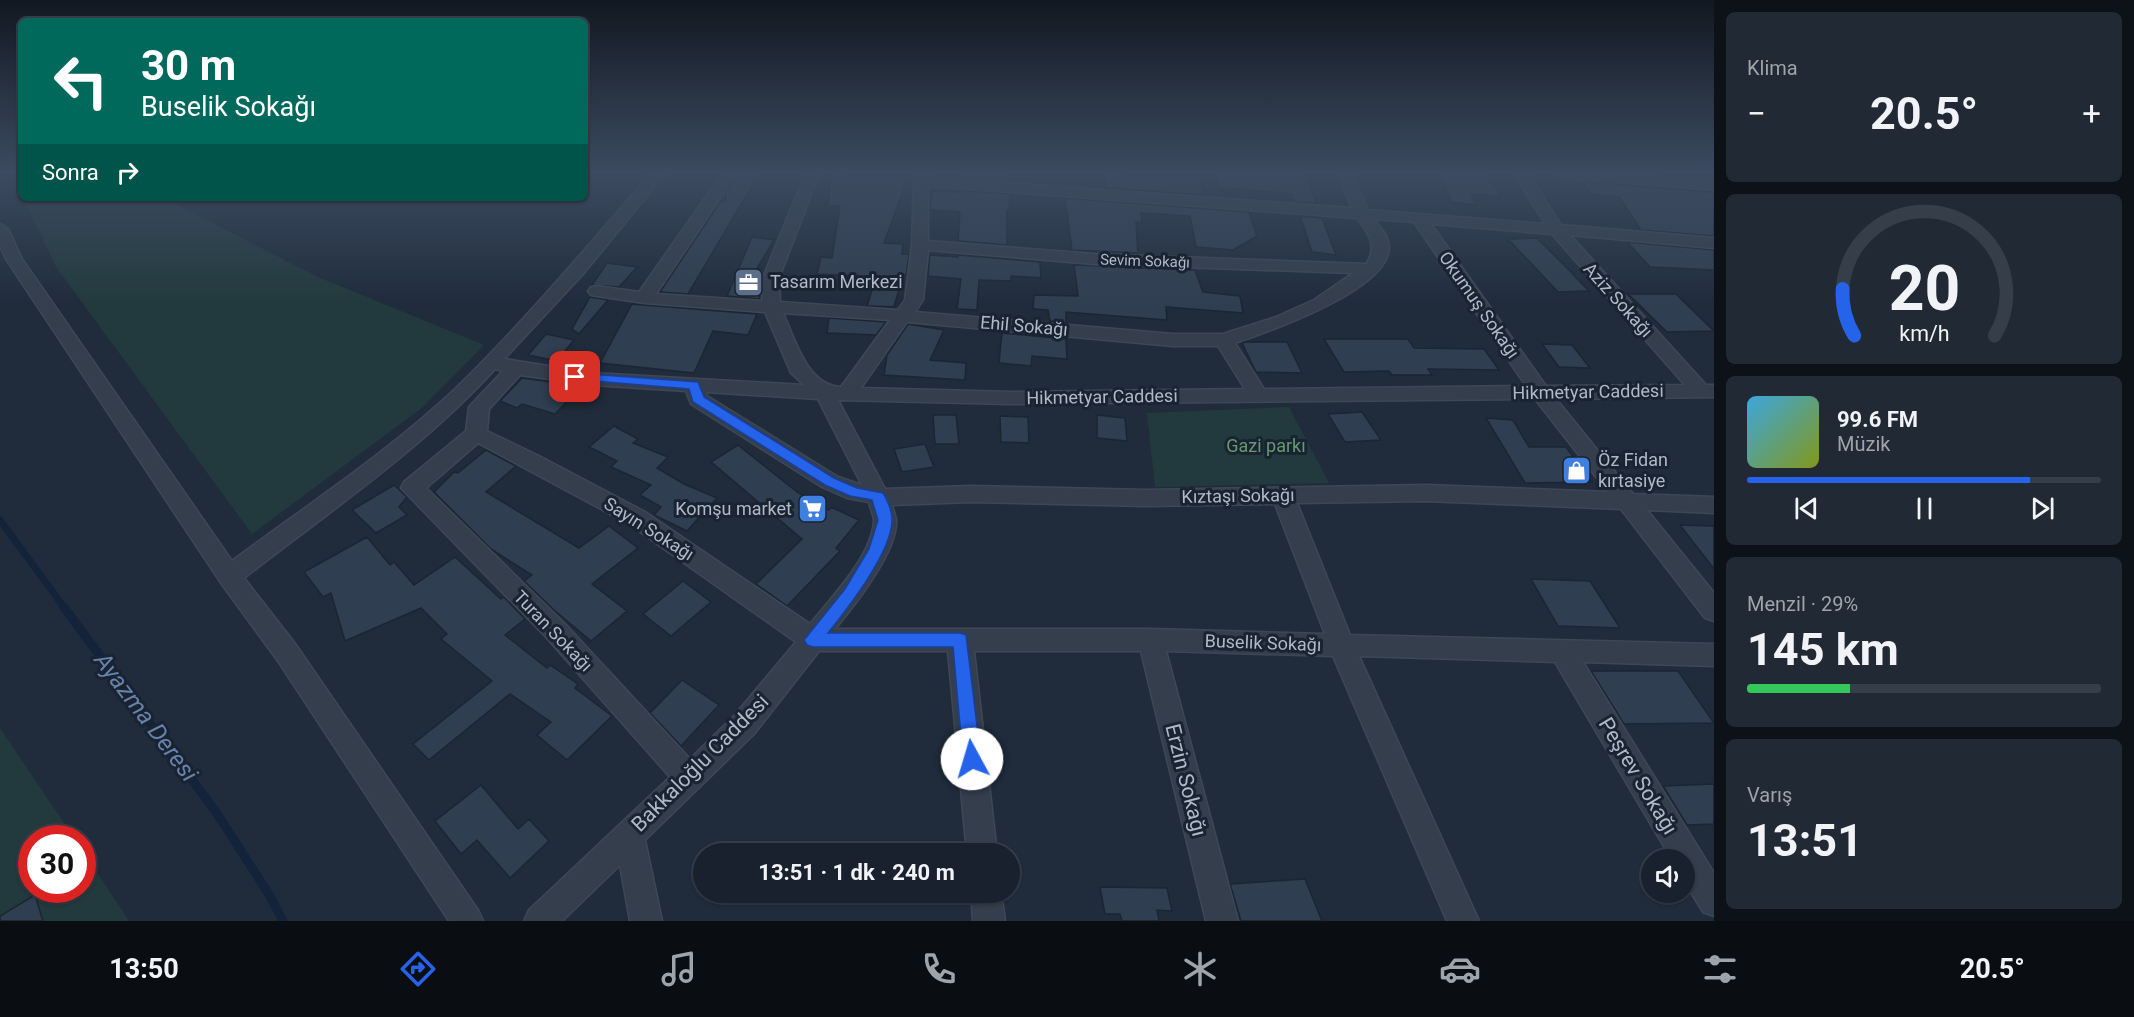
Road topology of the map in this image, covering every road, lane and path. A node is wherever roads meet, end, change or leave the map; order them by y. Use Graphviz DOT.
graph roads {
  1 [pos="622,217"];
  2 [pos="700,217"];
  3 [pos="795,217"];
  4 [pos="920,217"];
  5 [pos="1364,217"];
  6 [pos="1404,217"];
  7 [pos="1548,217"];
  8 [pos="1419,218"];
  9 [pos="0,229"];
  10 [pos="1556,229"];
  11 [pos="920,245"];
  12 [pos="1711,245"];
  13 [pos="1371,269"];
  14 [pos="597,291"];
  15 [pos="644,298"];
  16 [pos="771,306"];
  17 [pos="903,316"];
  18 [pos="1224,340"];
  19 [pos="492,362"];
  20 [pos="516,368"];
  21 [pos="694,385"];
  22 [pos="1707,391"];
  23 [pos="825,393"];
  24 [pos="847,393"];
  25 [pos="1540,393"];
  26 [pos="1258,395"];
  27 [pos="476,434"];
  28 [pos="1283,495"];
  29 [pos="878,496"];
  30 [pos="1627,501"];
  31 [pos="1714,505"];
  32 [pos="228,576"];
  33 [pos="1714,612"];
  34 [pos="813,640"];
  35 [pos="960,640"];
  36 [pos="1151,640"];
  37 [pos="1342,646"];
  38 [pos="1562,651"];
  39 [pos="1714,656"];
  40 [pos="689,778"];
  41 [pos="629,836"];
  42 [pos="981,843"];
  43 [pos="1714,901"];
  44 [pos="987,903"];
  45 [pos="467,921"];
  46 [pos="540,921"];
  47 [pos="646,921"];
  48 [pos="989,921"];
  49 [pos="1222,921"];
  50 [pos="1463,921"];
  1 -- 19 [label="street"];
  2 -- 15 [label="street"];
  3 -- 16 [label="street"];
  4 -- 11 [label="street"];
  5 -- 13 [label="street"];
  6 -- 8 [label="street"];
  7 -- 10 [label="street, Aziz Sokağı"];
  8 -- 10 [label="street"];
  8 -- 25 [label="street, Okumuş Sokağı"];
  9 -- 32 [label="street"];
  10 -- 12 [label="street"];
  10 -- 22 [label="street, Aziz Sokağı"];
  11 -- 13 [label="street, Sevim Sokağı"];
  11 -- 17 [label="street"];
  13 -- 18 [label="street, Ehil Sokağı"];
  14 -- 15 [label="street, Ehil Sokağı"];
  15 -- 16 [label="street, Ehil Sokağı"];
  16 -- 17 [label="street, Ehil Sokağı"];
  16 -- 23 [label="street"];
  17 -- 18 [label="street, Ehil Sokağı"];
  17 -- 24 [label="street"];
  18 -- 26 [label="street"];
  19 -- 20 [label="street, Hikmetyar Caddesi"];
  19 -- 32 [label="street"];
  20 -- 21 [label="street, Hikmetyar Caddesi"];
  20 -- 27 [label="street"];
  21 -- 23 [label="street, Hikmetyar Caddesi"];
  21 -- 29 [label="street, Kıztaşı Sokağı"];
  22 -- 25 [label="street, Hikmetyar Caddesi"];
  23 -- 24 [label="street, Hikmetyar Caddesi"];
  23 -- 29 [label="street"];
  24 -- 26 [label="street, Hikmetyar Caddesi"];
  25 -- 26 [label="street, Hikmetyar Caddesi"];
  25 -- 30 [label="street, Okumuş Sokağı"];
  27 -- 34 [label="street, Sayın Sokağı"];
  27 -- 40 [label="street, Turan Sokağı"];
  28 -- 29 [label="street, Kıztaşı Sokağı"];
  28 -- 30 [label="street, Kıztaşı Sokağı"];
  28 -- 37 [label="street"];
  29 -- 34 [label="street, Bakkaloğlu Caddesi"];
  30 -- 31 [label="street, Kıztaşı Sokağı"];
  30 -- 33 [label="street, Okumuş Sokağı"];
  32 -- 45 [label="street"];
  34 -- 35 [label="street, Buselik Sokağı"];
  34 -- 40 [label="street, Bakkaloğlu Caddesi"];
  35 -- 36 [label="street, Buselik Sokağı"];
  35 -- 42 [label="street"];
  36 -- 37 [label="street, Buselik Sokağı"];
  36 -- 49 [label="street, Erzin Sokağı"];
  37 -- 38 [label="street, Buselik Sokağı"];
  37 -- 50 [label="street"];
  38 -- 39 [label="street, Buselik Sokağı"];
  38 -- 43 [label="street, Peşrev Sokağı"];
  40 -- 41 [label="street, Bakkaloğlu Caddesi"];
  41 -- 46 [label="street, Bakkaloğlu Caddesi"];
  41 -- 47 [label="street"];
  44 -- 48 [label="street"];
}
